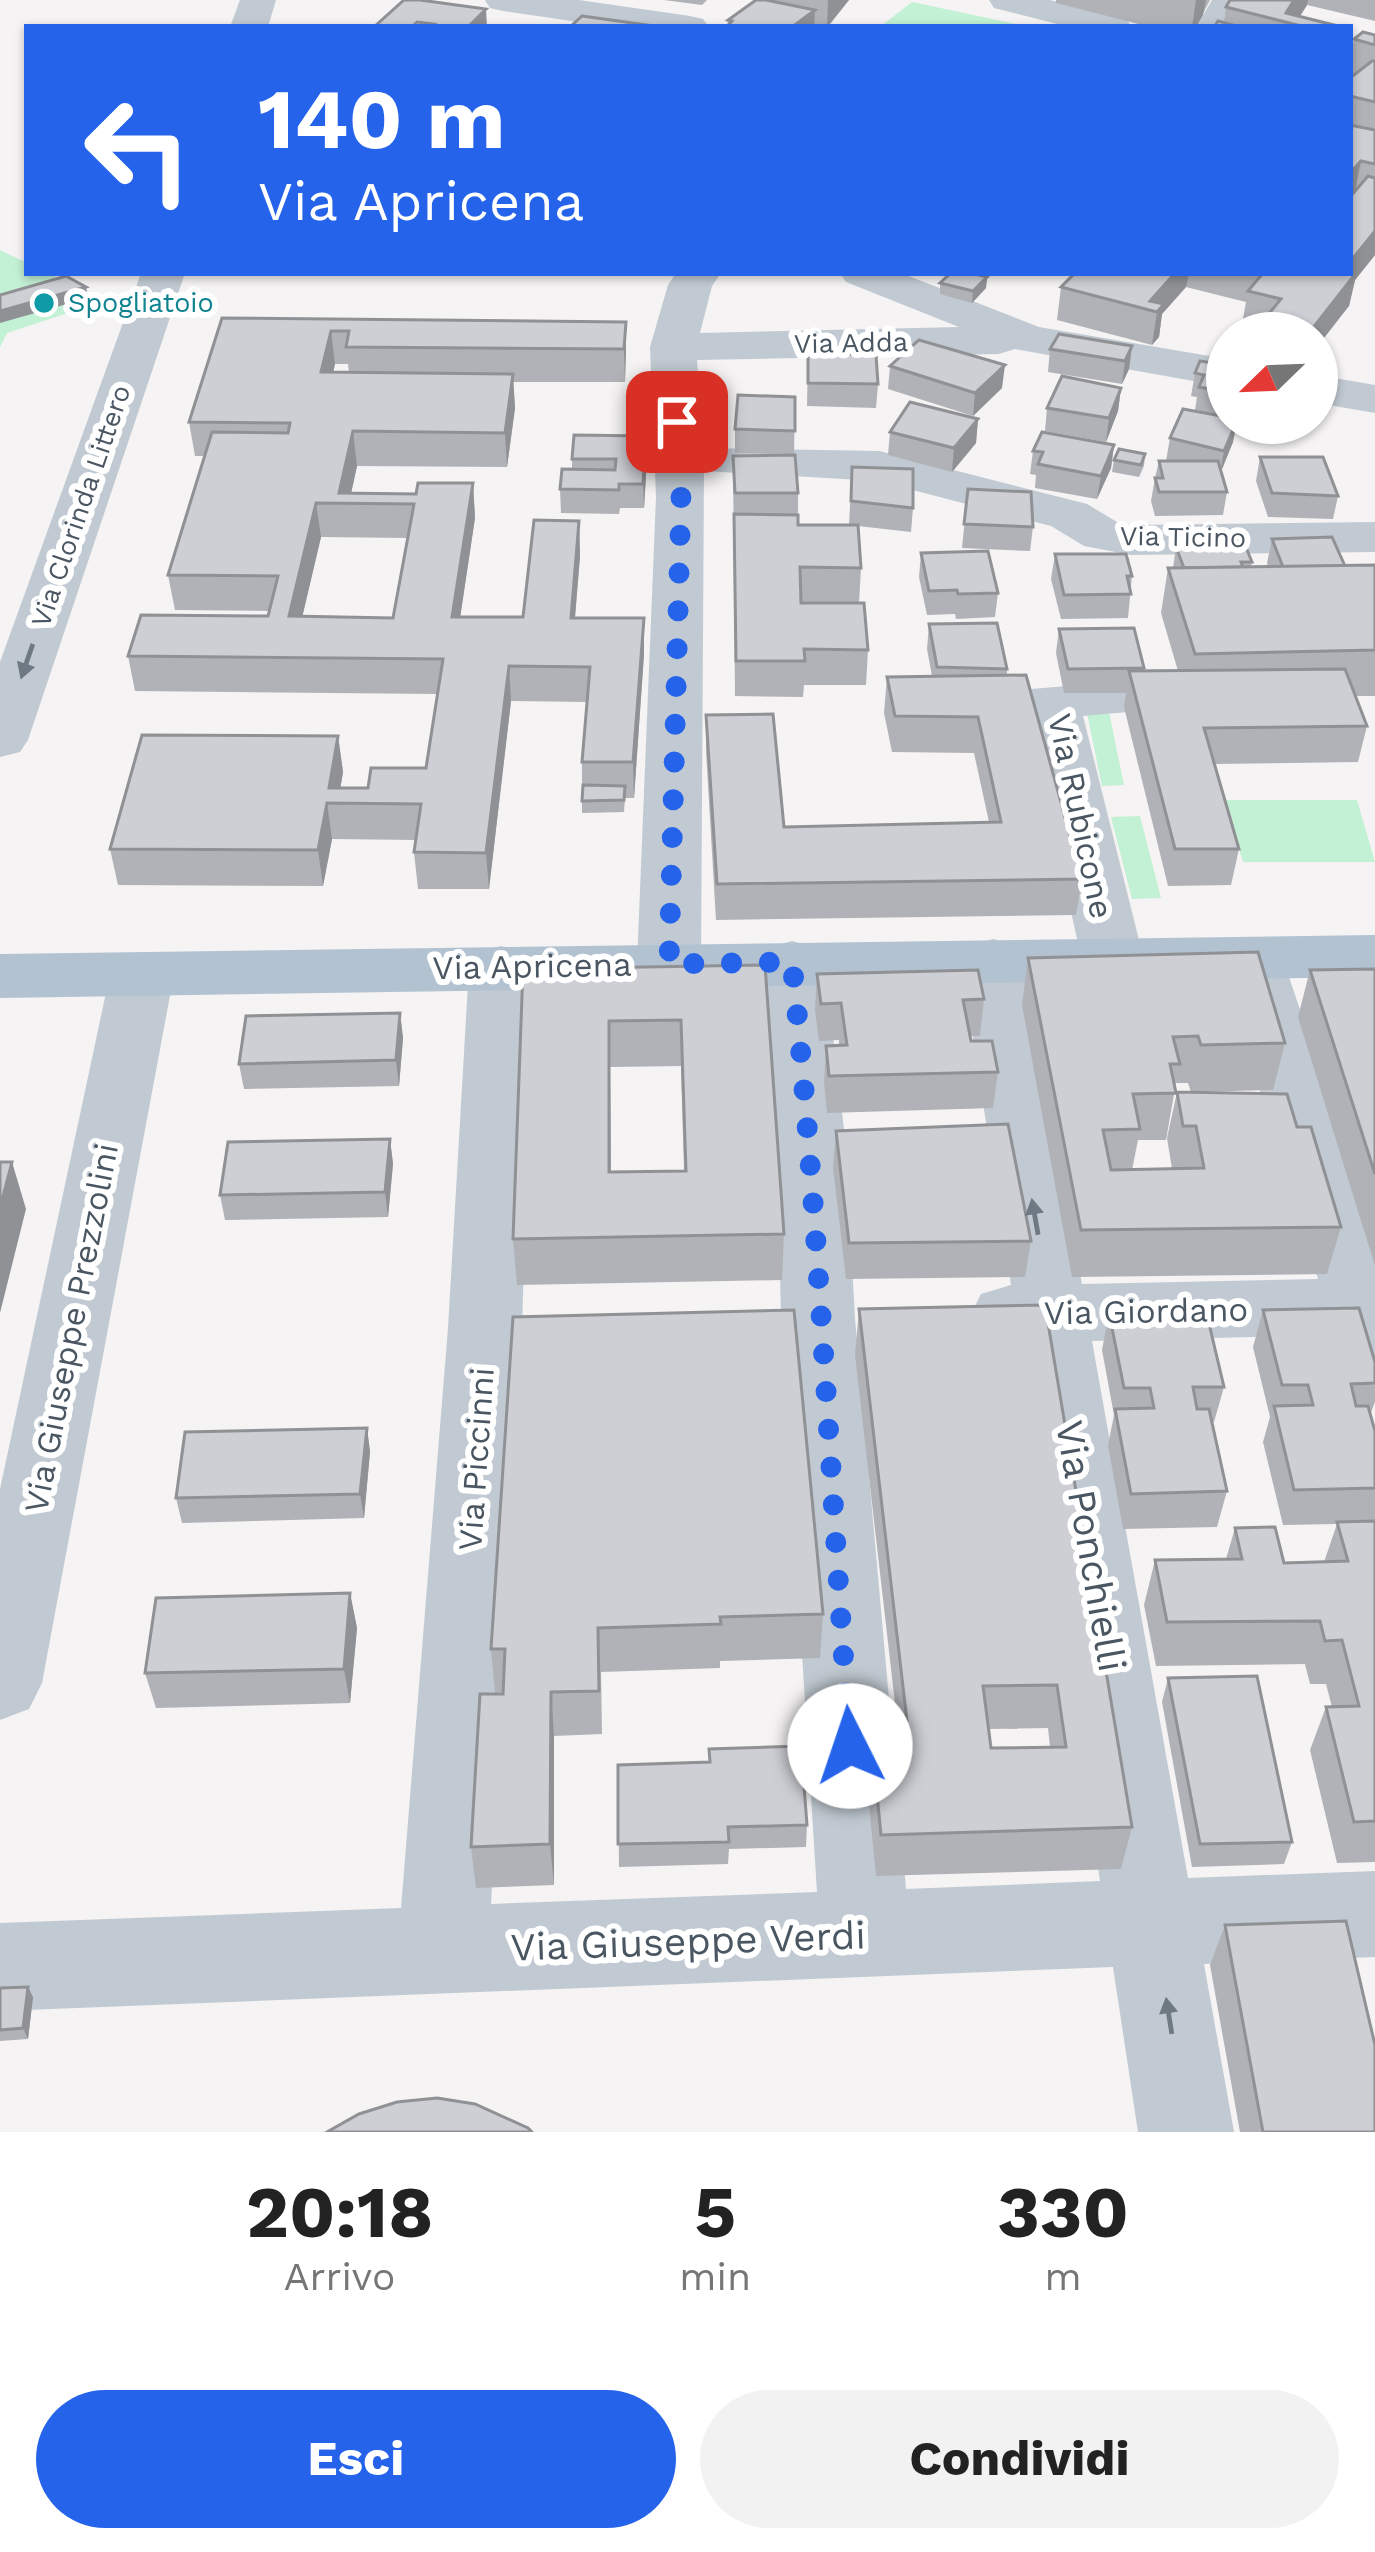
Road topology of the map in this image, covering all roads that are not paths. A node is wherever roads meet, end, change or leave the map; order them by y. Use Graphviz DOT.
graph roads {
  1 [pos="503,0"];
  2 [pos="1020,2"];
  3 [pos="669,24"];
  4 [pos="1102,24"];
  5 [pos="162,276"];
  6 [pos="697,276"];
  7 [pos="870,276"];
  8 [pos="1029,339"];
  9 [pos="673,347"];
  10 [pos="1206,369"];
  11 [pos="1338,393"];
  12 [pos="1375,399"];
  13 [pos="716,459"];
  14 [pos="1375,537"];
  15 [pos="1153,696"];
  16 [pos="0,740"];
  17 [pos="1368,952"];
  18 [pos="1112,956"];
  19 [pos="1250,956"];
  20 [pos="993,961"];
  21 [pos="792,962"];
  22 [pos="669,964"];
  23 [pos="501,967"];
  24 [pos="142,974"];
  25 [pos="0,976"];
  26 [pos="1051,1313"];
  27 [pos="847,1318"];
  28 [pos="1371,1318"];
  29 [pos="0,1682"];
  30 [pos="1375,1914"];
  31 [pos="1154,1921"];
  32 [pos="865,1936"];
  33 [pos="442,1949"];
  34 [pos="0,1967"];
  35 [pos="1186,2132"];
  1 -- 3 [label="street"];
  2 -- 4 [label="street"];
  5 -- 16 [label="street, Via Clorinda Littero, one-way"];
  6 -- 9 [label="street"];
  7 -- 8 [label="street"];
  8 -- 9 [label="street, Via Adda"];
  8 -- 10 [label="street"];
  9 -- 22 [label="street"];
  11 -- 12 [label="street"];
  13 -- 14 [label="street, Via Ticino"];
  15 -- 18 [label="street, Via Rubicone"];
  17 -- 19 [label="main road, Via Apricena"];
  18 -- 19 [label="main road, Via Apricena"];
  18 -- 20 [label="main road, Via Apricena"];
  19 -- 28 [label="street"];
  20 -- 21 [label="main road, Via Apricena"];
  26 -- 20 [label="street, Via Ponchielli, one-way"];
  21 -- 22 [label="main road, Via Apricena"];
  21 -- 27 [label="street"];
  22 -- 23 [label="main road, Via Apricena"];
  23 -- 24 [label="main road, Via Apricena"];
  23 -- 33 [label="street, Via Piccinni"];
  24 -- 25 [label="main road, Via Apricena"];
  24 -- 29 [label="street, Via Giuseppe Prezzolini"];
  26 -- 27 [label="street, Via Giordano"];
  26 -- 28 [label="street, Via Giordano"];
  26 -- 31 [label="street, Via Ponchielli"];
  27 -- 32 [label="street"];
  30 -- 31 [label="street, Via Giuseppe Verdi"];
  31 -- 32 [label="street, Via Giuseppe Verdi"];
  35 -- 31 [label="street, Via Ponchielli, one-way"];
  32 -- 33 [label="street, Via Giuseppe Verdi"];
  33 -- 34 [label="street, Via Giuseppe Verdi"];
}
